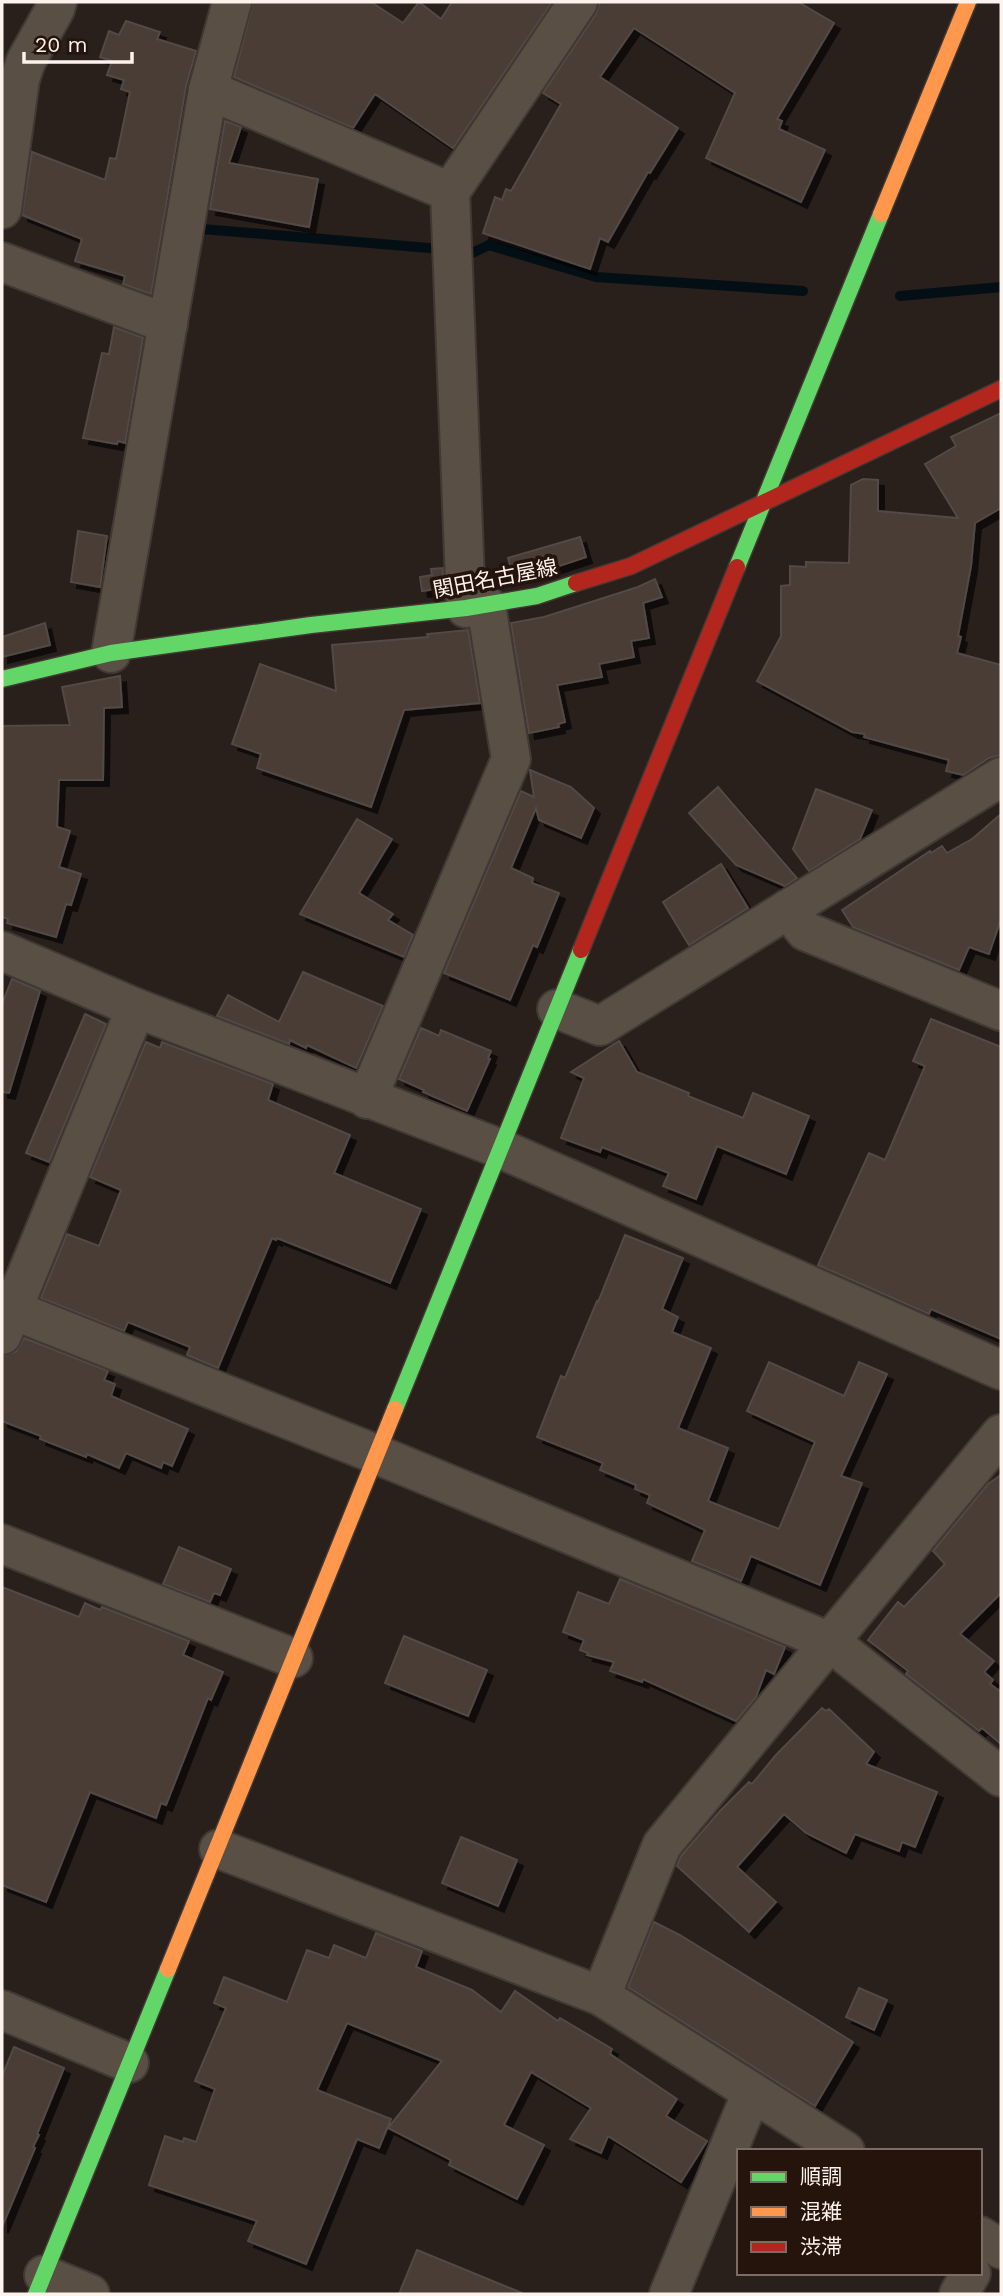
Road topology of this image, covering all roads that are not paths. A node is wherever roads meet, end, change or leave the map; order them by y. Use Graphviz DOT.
graph roads {
  1 [pos="57,2"];
  2 [pos="232,2"];
  3 [pos="579,2"];
  4 [pos="968,2"];
  5 [pos="208,90"];
  6 [pos="450,192"];
  7 [pos="2,208"];
  8 [pos="2,262"];
  9 [pos="168,324"];
  10 [pos="1001,389"];
  11 [pos="762,505"];
  12 [pos="476,607"];
  13 [pos="111,653"];
  14 [pos="2,679"];
  15 [pos="1001,777"];
  16 [pos="788,909"];
  17 [pos="2,951"];
  18 [pos="136,1008"];
  19 [pos="557,1009"];
  20 [pos="1001,1011"];
  21 [pos="367,1099"];
  22 [pos="501,1149"];
  23 [pos="7,1322"];
  24 [pos="1001,1370"];
  25 [pos="1001,1434"];
  26 [pos="378,1455"];
  27 [pos="2,1545"];
  28 [pos="830,1642"];
  29 [pos="293,1658"];
  30 [pos="1001,1777"];
  31 [pos="219,1849"];
  32 [pos="601,1996"];
  33 [pos="2,2010"];
  34 [pos="129,2063"];
  35 [pos="752,2092"];
  36 [pos="842,2149"];
  37 [pos="970,2275"];
  38 [pos="40,2285"];
  39 [pos="90,2294"];
  40 [pos="669,2294"];
  41 [pos="959,2294"];
  1 -- 7 [label="street"];
  2 -- 5 [label="street"];
  3 -- 6 [label="street"];
  4 -- 11 [label="street"];
  5 -- 6 [label="street"];
  5 -- 9 [label="street"];
  6 -- 12 [label="street"];
  8 -- 9 [label="street"];
  9 -- 13 [label="street"];
  10 -- 11 [label="street, 関田名古屋線"];
  11 -- 12 [label="street, 関田名古屋線"];
  11 -- 19 [label="street"];
  12 -- 13 [label="street, 関田名古屋線"];
  12 -- 21 [label="street"];
  13 -- 14 [label="street, 関田名古屋線"];
  15 -- 16 [label="street"];
  16 -- 19 [label="street"];
  16 -- 20 [label="street"];
  17 -- 18 [label="street"];
  18 -- 21 [label="street"];
  18 -- 23 [label="street"];
  19 -- 22 [label="street"];
  21 -- 22 [label="street"];
  22 -- 24 [label="street"];
  22 -- 26 [label="street"];
  23 -- 26 [label="street"];
  25 -- 28 [label="street"];
  26 -- 28 [label="street"];
  26 -- 29 [label="street"];
  27 -- 29 [label="street"];
  28 -- 30 [label="street"];
  28 -- 32 [label="street"];
  29 -- 31 [label="street"];
  31 -- 32 [label="street"];
  31 -- 34 [label="street"];
  32 -- 35 [label="street"];
  33 -- 34 [label="street"];
  34 -- 38 [label="street"];
  35 -- 36 [label="street"];
  35 -- 40 [label="street"];
  37 -- 41 [label="street"];
  38 -- 39 [label="street"];
}
